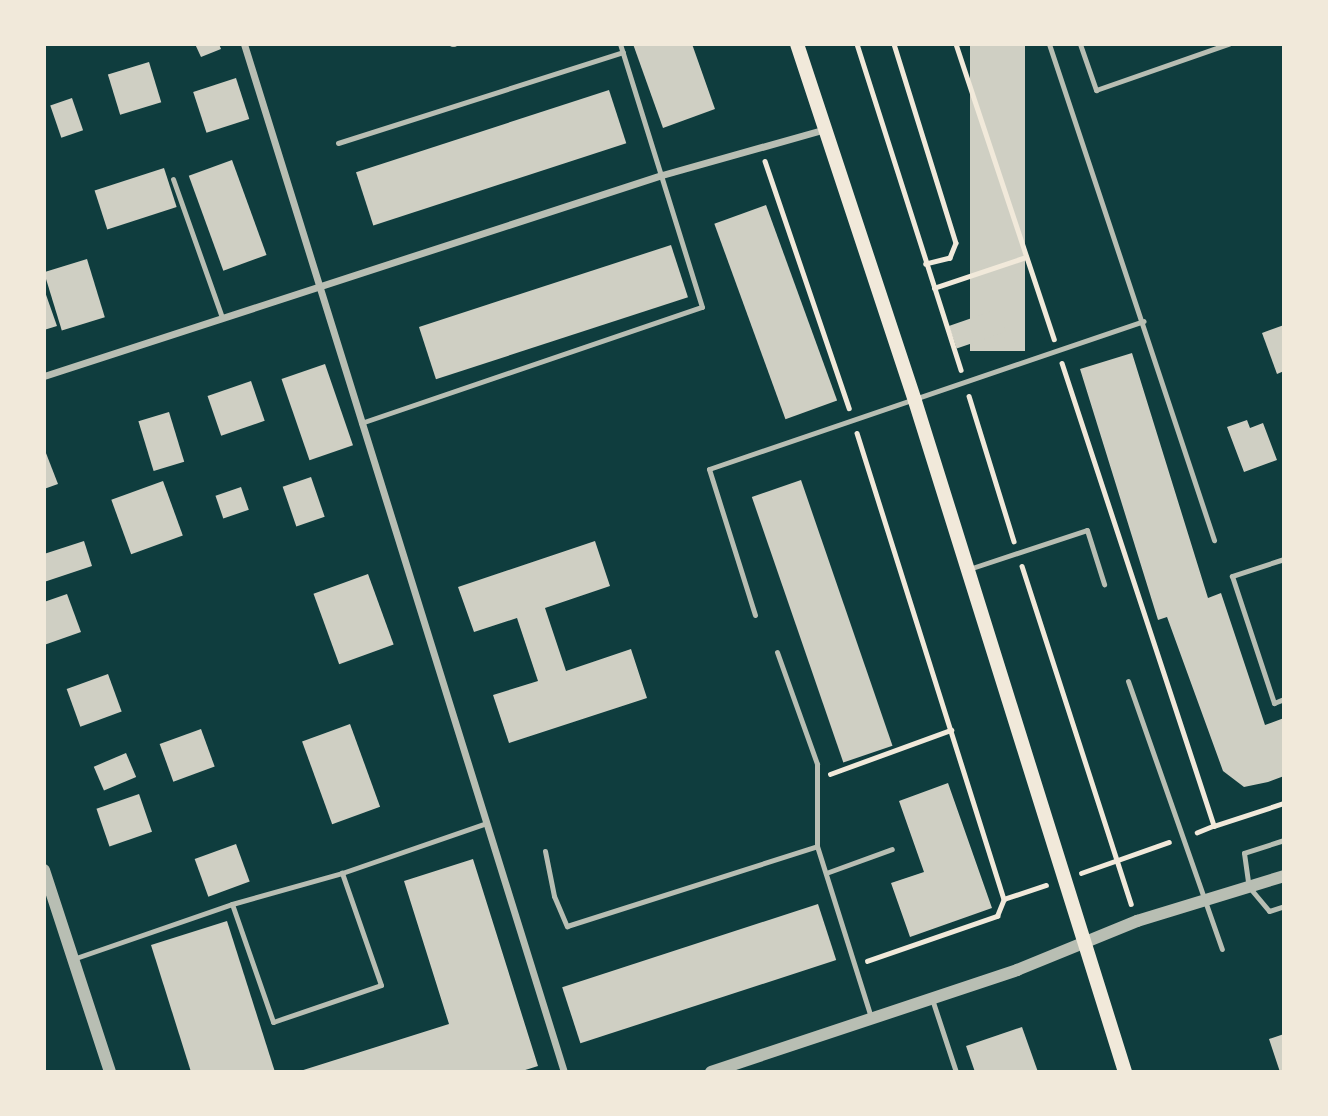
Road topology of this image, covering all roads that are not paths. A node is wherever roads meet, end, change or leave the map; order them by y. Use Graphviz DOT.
graph roads {
  1 [pos="244,44"];
  2 [pos="620,44"];
  3 [pos="797,44"];
  4 [pos="1049,44"];
  5 [pos="1080,44"];
  6 [pos="1228,44"];
  7 [pos="623,52"];
  8 [pos="827,129"];
  9 [pos="338,144"];
  10 [pos="662,175"];
  11 [pos="173,179"];
  12 [pos="323,288"];
  13 [pos="222,317"];
  14 [pos="1144,321"];
  15 [pos="44,376"];
  16 [pos="915,401"];
  17 [pos="361,423"];
  18 [pos="1214,540"];
  19 [pos="1284,559"];
  20 [pos="966,570"];
  21 [pos="1104,584"];
  22 [pos="755,615"];
  23 [pos="777,652"];
  24 [pos="1128,681"];
  25 [pos="1284,699"];
  26 [pos="486,823"];
  27 [pos="1284,840"];
  28 [pos="817,846"];
  29 [pos="892,849"];
  30 [pos="544,851"];
  31 [pos="44,870"];
  32 [pos="342,873"];
  33 [pos="826,873"];
  34 [pos="1284,876"];
  35 [pos="1249,887"];
  36 [pos="1207,900"];
  37 [pos="232,904"];
  38 [pos="1284,906"];
  39 [pos="1083,944"];
  40 [pos="1222,949"];
  41 [pos="73,959"];
  42 [pos="932,999"];
  43 [pos="872,1020"];
  44 [pos="110,1072"];
  45 [pos="564,1072"];
  46 [pos="711,1072"];
  47 [pos="956,1072"];
  48 [pos="1125,1072"];
  1 -- 12 [label="street"];
  2 -- 7 [label="lane"];
  3 -- 8 [label="main road"];
  4 -- 14 [label="lane"];
  5 -- 6 [label="lane"];
  7 -- 9 [label="lane"];
  7 -- 10 [label="lane"];
  8 -- 10 [label="street"];
  8 -- 16 [label="main road"];
  10 -- 12 [label="street"];
  10 -- 17 [label="lane"];
  11 -- 13 [label="lane"];
  12 -- 13 [label="street"];
  12 -- 17 [label="street"];
  13 -- 15 [label="street"];
  14 -- 16 [label="lane"];
  14 -- 18 [label="lane"];
  16 -- 20 [label="main road"];
  16 -- 22 [label="lane"];
  17 -- 26 [label="street"];
  19 -- 25 [label="lane"];
  20 -- 21 [label="lane"];
  20 -- 39 [label="main road"];
  23 -- 28 [label="lane"];
  24 -- 36 [label="lane"];
  26 -- 32 [label="lane"];
  26 -- 45 [label="street"];
  27 -- 35 [label="lane"];
  28 -- 30 [label="lane"];
  28 -- 33 [label="lane"];
  29 -- 33 [label="lane"];
  31 -- 41 [label="street"];
  32 -- 37 [label="lane"];
  32 -- 37 [label="lane"];
  33 -- 43 [label="lane"];
  34 -- 35 [label="street"];
  35 -- 36 [label="street"];
  35 -- 38 [label="lane"];
  36 -- 39 [label="street"];
  36 -- 40 [label="lane"];
  37 -- 41 [label="lane"];
  39 -- 42 [label="street"];
  39 -- 48 [label="main road"];
  41 -- 44 [label="street"];
  42 -- 43 [label="street"];
  42 -- 47 [label="lane"];
  43 -- 46 [label="street"];
}
